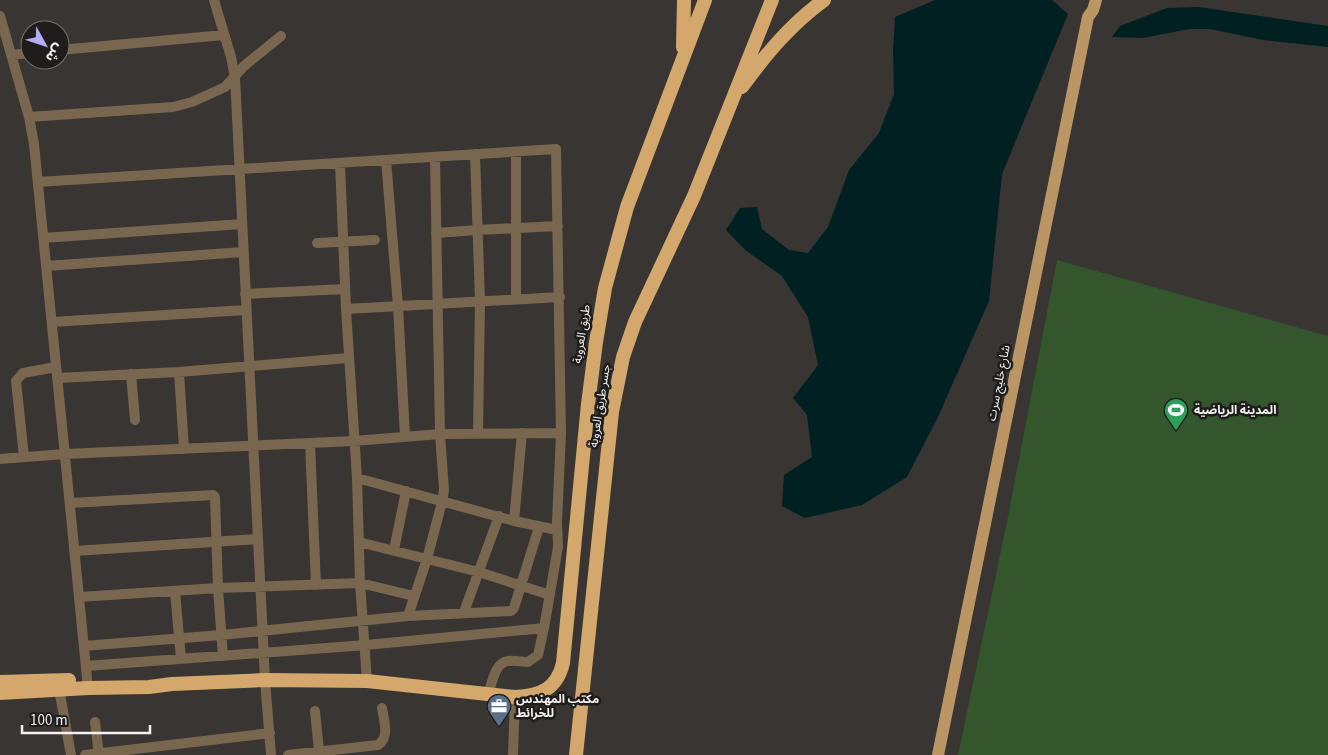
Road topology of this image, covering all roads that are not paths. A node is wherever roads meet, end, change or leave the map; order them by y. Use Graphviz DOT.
graph roads {
  1 [pos="214,0"];
  2 [pos="684,0"];
  3 [pos="705,0"];
  4 [pos="762,0"];
  5 [pos="772,0"];
  6 [pos="824,0"];
  7 [pos="1086,0"];
  8 [pos="1096,0"];
  9 [pos="0,16"];
  10 [pos="764,17"];
  11 [pos="1088,17"];
  12 [pos="224,35"];
  13 [pos="281,36"];
  14 [pos="70,49"];
  15 [pos="20,54"];
  16 [pos="11,55"];
  17 [pos="679,69"];
  18 [pos="235,77"];
  19 [pos="731,101"];
  20 [pos="29,117"];
  21 [pos="516,152"];
  22 [pos="475,154"];
  23 [pos="435,157"];
  24 [pos="386,160"];
  25 [pos="340,163"];
  26 [pos="239,169"];
  27 [pos="38,182"];
  28 [pos="242,224"];
  29 [pos="558,226"];
  30 [pos="515,229"];
  31 [pos="478,230"];
  32 [pos="436,234"];
  33 [pos="43,238"];
  34 [pos="375,240"];
  35 [pos="344,241"];
  36 [pos="317,243"];
  37 [pos="244,252"];
  38 [pos="46,266"];
  39 [pos="345,289"];
  40 [pos="245,294"];
  41 [pos="560,297"];
  42 [pos="516,299"];
  43 [pos="480,301"];
  44 [pos="438,304"];
  45 [pos="398,306"];
  46 [pos="346,308"];
  47 [pos="246,310"];
  48 [pos="52,322"];
  49 [pos="348,358"];
  50 [pos="249,366"];
  51 [pos="179,372"];
  52 [pos="57,373"];
  53 [pos="131,374"];
  54 [pos="135,420"];
  55 [pos="561,432"];
  56 [pos="522,433"];
  57 [pos="440,434"];
  58 [pos="478,434"];
  59 [pos="405,437"];
  60 [pos="354,441"];
  61 [pos="310,443"];
  62 [pos="253,446"];
  63 [pos="184,449"];
  64 [pos="65,454"];
  65 [pos="24,457"];
  66 [pos="0,459"];
  67 [pos="357,478"];
  68 [pos="406,491"];
  69 [pos="442,502"];
  70 [pos="70,503"];
  71 [pos="499,516"];
  72 [pos="514,521"];
  73 [pos="538,526"];
  74 [pos="558,530"];
  75 [pos="258,539"];
  76 [pos="216,542"];
  77 [pos="359,542"];
  78 [pos="394,550"];
  79 [pos="74,551"];
  80 [pos="427,559"];
  81 [pos="479,572"];
  82 [pos="360,583"];
  83 [pos="316,585"];
  84 [pos="521,586"];
  85 [pos="218,588"];
  86 [pos="260,588"];
  87 [pos="175,591"];
  88 [pos="550,595"];
  89 [pos="414,596"];
  90 [pos="79,597"];
  91 [pos="464,612"];
  92 [pos="408,616"];
  93 [pos="364,621"];
  94 [pos="544,628"];
  95 [pos="262,630"];
  96 [pos="221,635"];
  97 [pos="179,638"];
  98 [pos="366,645"];
  99 [pos="84,646"];
  100 [pos="263,652"];
  101 [pos="223,656"];
  102 [pos="181,659"];
  103 [pos="86,666"];
  104 [pos="265,680"];
  105 [pos="367,681"];
  106 [pos="88,684"];
  107 [pos="58,689"];
  108 [pos="1,690"];
  109 [pos="488,694"];
  110 [pos="516,697"];
  111 [pos="382,708"];
  112 [pos="315,711"];
  113 [pos="95,722"];
  114 [pos="270,733"];
  115 [pos="320,751"];
  116 [pos="99,754"];
  117 [pos="71,755"];
  118 [pos="85,755"];
  119 [pos="271,755"];
  120 [pos="288,755"];
  121 [pos="513,755"];
  122 [pos="576,755"];
  123 [pos="938,755"];
  1 -- 12 [label="street"];
  2 -- 17 [label="highway"];
  3 -- 17 [label="highway, طريق العروبة"];
  4 -- 10 [label="highway"];
  5 -- 10 [label="highway, جسر طريق العروبة"];
  6 -- 19 [label="highway"];
  7 -- 11 [label="main road"];
  8 -- 11 [label="main road"];
  9 -- 16 [label="street"];
  10 -- 19 [label="highway, جسر طريق العروبة"];
  11 -- 123 [label="main road, شارع خليج سرت"];
  12 -- 14 [label="street"];
  12 -- 18 [label="street"];
  13 -- 18 [label="street"];
  15 -- 16 [label="street"];
  16 -- 20 [label="street"];
  17 -- 110 [label="highway, طريق العروبة"];
  18 -- 20 [label="street"];
  18 -- 26 [label="street"];
  19 -- 122 [label="highway, جسر طريق العروبة"];
  20 -- 27 [label="street"];
  21 -- 22 [label="street"];
  21 -- 29 [label="street"];
  21 -- 30 [label="street"];
  22 -- 23 [label="street"];
  22 -- 31 [label="street"];
  23 -- 24 [label="street"];
  23 -- 32 [label="street"];
  24 -- 25 [label="street"];
  24 -- 45 [label="street"];
  25 -- 26 [label="street"];
  25 -- 35 [label="street"];
  26 -- 27 [label="street"];
  26 -- 28 [label="street"];
  27 -- 33 [label="street"];
  28 -- 33 [label="street"];
  28 -- 37 [label="street"];
  29 -- 30 [label="street"];
  29 -- 41 [label="street"];
  30 -- 31 [label="street"];
  30 -- 42 [label="street"];
  31 -- 32 [label="street"];
  31 -- 43 [label="street"];
  32 -- 44 [label="street"];
  33 -- 38 [label="street"];
  34 -- 35 [label="street"];
  35 -- 36 [label="street"];
  35 -- 39 [label="street"];
  37 -- 38 [label="street"];
  37 -- 40 [label="street"];
  38 -- 48 [label="street"];
  39 -- 40 [label="street"];
  39 -- 46 [label="street"];
  40 -- 47 [label="street"];
  41 -- 42 [label="street"];
  41 -- 55 [label="street"];
  42 -- 43 [label="street"];
  43 -- 44 [label="street"];
  43 -- 58 [label="street"];
  44 -- 45 [label="street"];
  44 -- 57 [label="street"];
  45 -- 46 [label="street"];
  45 -- 59 [label="street"];
  46 -- 49 [label="street"];
  47 -- 48 [label="street"];
  47 -- 50 [label="street"];
  48 -- 52 [label="street"];
  49 -- 50 [label="street"];
  49 -- 60 [label="street"];
  50 -- 51 [label="street"];
  50 -- 62 [label="street"];
  51 -- 53 [label="street"];
  51 -- 63 [label="street"];
  52 -- 53 [label="street"];
  52 -- 64 [label="street"];
  52 -- 65 [label="street"];
  53 -- 54 [label="street"];
  55 -- 56 [label="street"];
  55 -- 74 [label="street"];
  56 -- 58 [label="street"];
  56 -- 72 [label="street"];
  57 -- 58 [label="street"];
  57 -- 59 [label="street"];
  57 -- 69 [label="street"];
  59 -- 60 [label="street"];
  60 -- 61 [label="street"];
  60 -- 67 [label="street"];
  61 -- 62 [label="street"];
  61 -- 83 [label="street"];
  62 -- 63 [label="street"];
  62 -- 75 [label="street"];
  63 -- 64 [label="street"];
  64 -- 65 [label="street"];
  64 -- 70 [label="street"];
  65 -- 66 [label="street"];
  67 -- 68 [label="street"];
  67 -- 77 [label="street"];
  68 -- 69 [label="street"];
  68 -- 78 [label="street"];
  69 -- 71 [label="street"];
  69 -- 80 [label="street"];
  70 -- 76 [label="street"];
  70 -- 79 [label="street"];
  71 -- 72 [label="street"];
  71 -- 81 [label="street"];
  72 -- 73 [label="street"];
  73 -- 74 [label="street"];
  73 -- 84 [label="street"];
  74 -- 88 [label="street"];
  75 -- 76 [label="street"];
  75 -- 86 [label="street"];
  76 -- 79 [label="street"];
  76 -- 85 [label="street"];
  77 -- 78 [label="street"];
  77 -- 82 [label="street"];
  78 -- 80 [label="street"];
  79 -- 90 [label="street"];
  80 -- 81 [label="street"];
  80 -- 89 [label="street"];
  81 -- 84 [label="street"];
  81 -- 91 [label="street"];
  82 -- 83 [label="street"];
  82 -- 89 [label="street"];
  82 -- 93 [label="street"];
  83 -- 86 [label="street"];
  84 -- 88 [label="street"];
  84 -- 91 [label="street"];
  85 -- 86 [label="street"];
  85 -- 87 [label="street"];
  85 -- 96 [label="street"];
  86 -- 95 [label="street"];
  87 -- 90 [label="street"];
  87 -- 97 [label="street"];
  88 -- 94 [label="street"];
  89 -- 92 [label="street"];
  90 -- 99 [label="street"];
  91 -- 92 [label="street"];
  92 -- 93 [label="street"];
  93 -- 95 [label="street"];
  93 -- 98 [label="street"];
  94 -- 98 [label="street"];
  94 -- 109 [label="street"];
  95 -- 96 [label="street"];
  95 -- 100 [label="street"];
  96 -- 97 [label="street"];
  96 -- 101 [label="street"];
  97 -- 99 [label="street"];
  97 -- 102 [label="street"];
  98 -- 100 [label="street"];
  98 -- 105 [label="street"];
  99 -- 103 [label="street"];
  100 -- 101 [label="street"];
  100 -- 104 [label="street"];
  101 -- 102 [label="street"];
  102 -- 103 [label="street"];
  103 -- 106 [label="street"];
  104 -- 105 [label="highway"];
  104 -- 106 [label="highway"];
  104 -- 114 [label="street"];
  105 -- 109 [label="highway"];
  106 -- 107 [label="highway"];
  106 -- 108 [label="highway"];
  107 -- 108 [label="highway"];
  107 -- 117 [label="street"];
  109 -- 110 [label="highway"];
  110 -- 121 [label="street"];
  111 -- 115 [label="street"];
  112 -- 115 [label="street"];
  113 -- 116 [label="street"];
  114 -- 116 [label="street"];
  114 -- 119 [label="street"];
  115 -- 120 [label="street"];
  116 -- 118 [label="street"];
}
